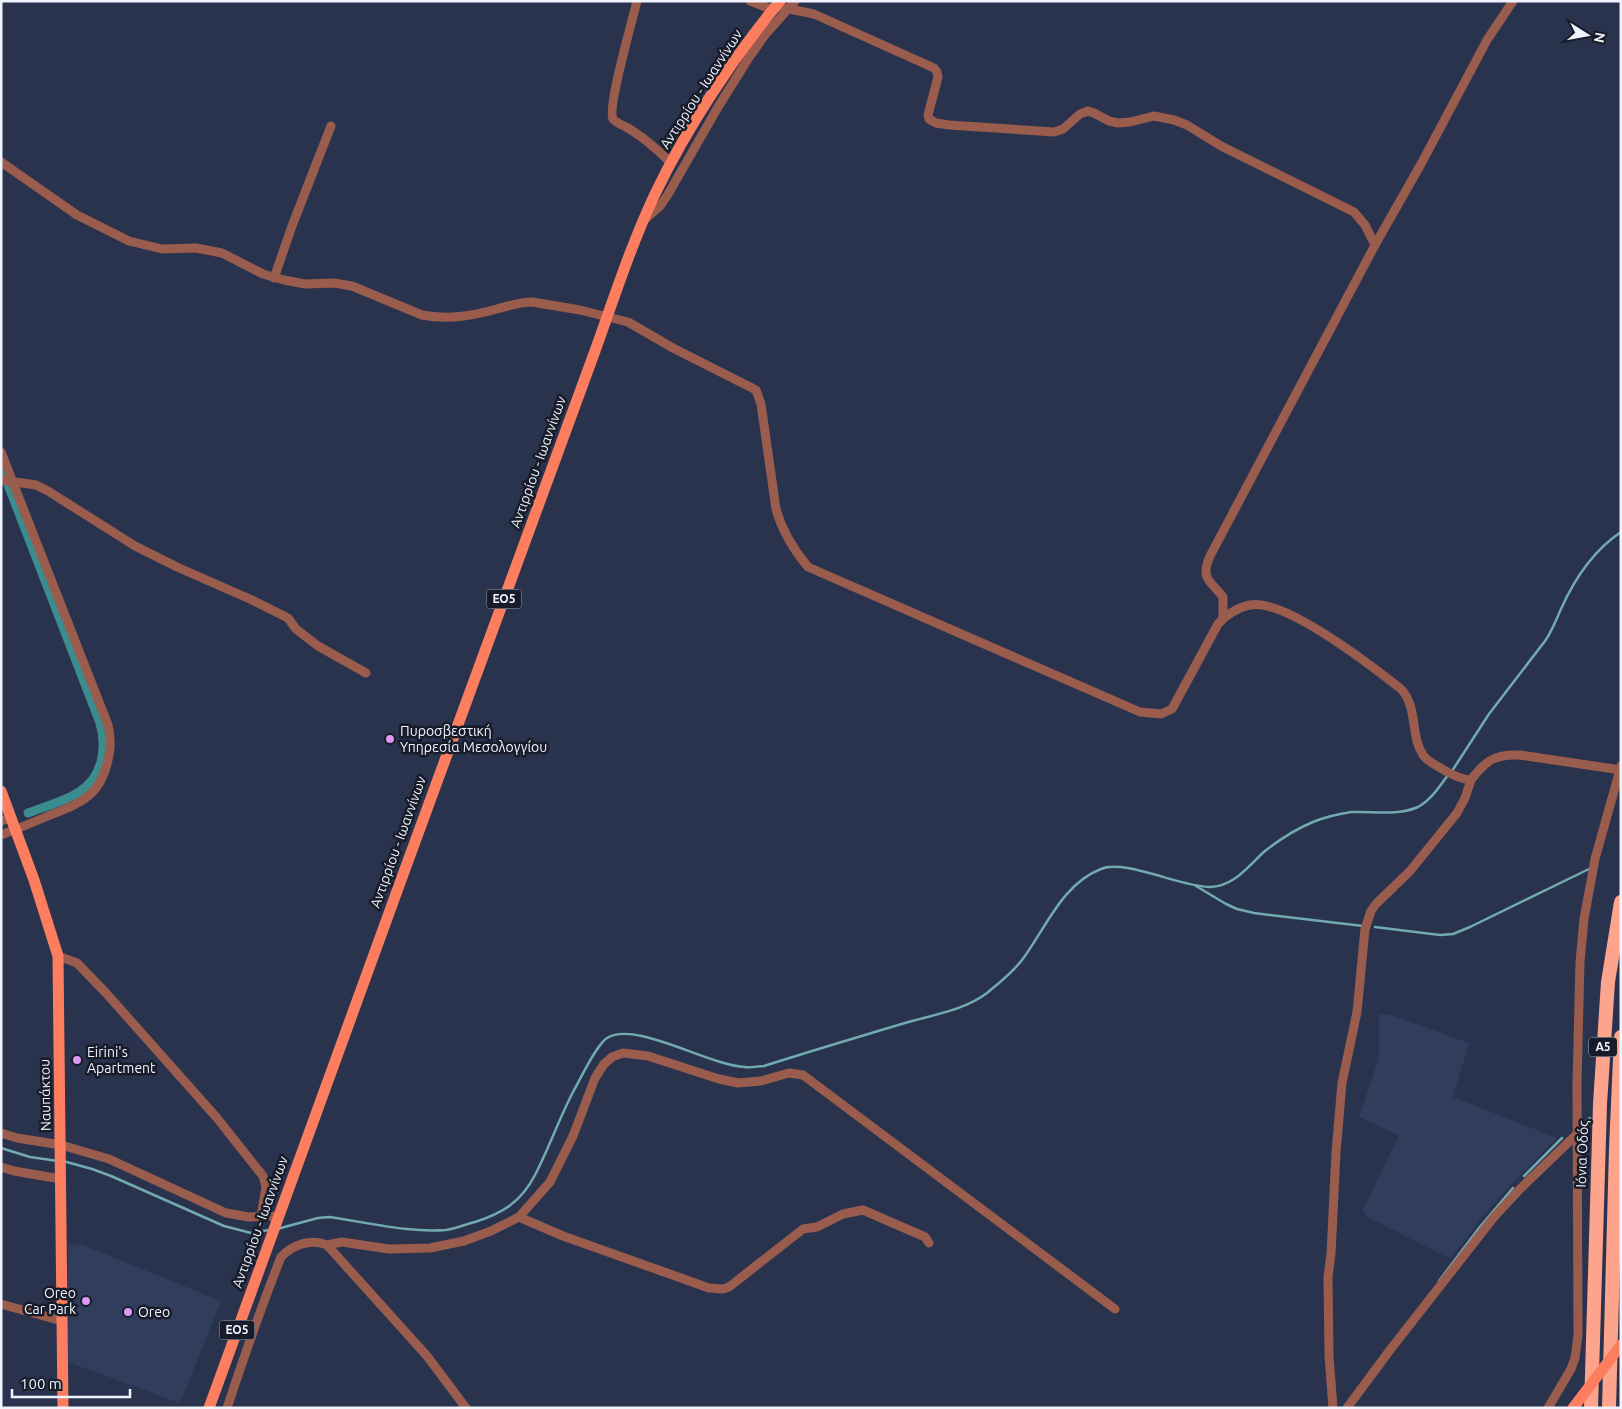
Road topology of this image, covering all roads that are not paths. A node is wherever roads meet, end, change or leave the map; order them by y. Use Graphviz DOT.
graph roads {
  1 [pos="637,1"];
  2 [pos="750,1"];
  3 [pos="1513,1"];
  4 [pos="782,5"];
  5 [pos="331,126"];
  6 [pos="1,162"];
  7 [pos="671,163"];
  8 [pos="644,220"];
  9 [pos="1375,246"];
  10 [pos="274,278"];
  11 [pos="608,316"];
  12 [pos="1,452"];
  13 [pos="1,480"];
  14 [pos="13,482"];
  15 [pos="1223,618"];
  16 [pos="366,673"];
  17 [pos="1620,769"];
  18 [pos="1471,780"];
  19 [pos="1,791"];
  20 [pos="6,819"];
  21 [pos="16,829"];
  22 [pos="1,835"];
  23 [pos="1621,902"];
  24 [pos="58,956"];
  25 [pos="1621,1038"];
  26 [pos="1,1132"];
  27 [pos="1577,1134"];
  28 [pos="61,1147"];
  29 [pos="1,1166"];
  30 [pos="62,1174"];
  31 [pos="261,1216"];
  32 [pos="518,1217"];
  33 [pos="276,1218"];
  34 [pos="930,1243"];
  35 [pos="327,1245"];
  36 [pos="265,1248"];
  37 [pos="281,1257"];
  38 [pos="1,1304"];
  39 [pos="1115,1309"];
  40 [pos="62,1321"];
  41 [pos="1621,1345"];
  42 [pos="64,1408"];
  43 [pos="209,1408"];
  44 [pos="227,1408"];
  45 [pos="466,1408"];
  46 [pos="1333,1408"];
  47 [pos="1347,1408"];
  48 [pos="1548,1408"];
  49 [pos="1572,1408"];
  50 [pos="1591,1408"];
  51 [pos="1609,1408"];
  1 -- 7 [label="street"];
  2 -- 4 [label="street"];
  3 -- 9 [label="street"];
  4 -- 7 [label="main road, Αντιρρίου - Ιωαννίνων / ΕΟ5"];
  4 -- 8 [label="street"];
  4 -- 9 [label="street"];
  5 -- 10 [label="street"];
  6 -- 10 [label="street"];
  7 -- 8 [label="main road, Αντιρρίου - Ιωαννίνων / ΕΟ5"];
  8 -- 11 [label="main road, Αντιρρίου - Ιωαννίνων / ΕΟ5"];
  9 -- 15 [label="street"];
  10 -- 11 [label="street"];
  11 -- 15 [label="street"];
  11 -- 33 [label="main road, Αντιρρίου - Ιωαννίνων / ΕΟ5"];
  12 -- 14 [label="street"];
  13 -- 14 [label="street"];
  14 -- 16 [label="street"];
  14 -- 21 [label="street"];
  15 -- 18 [label="street"];
  17 -- 18 [label="street"];
  17 -- 27 [label="street"];
  18 -- 46 [label="street"];
  19 -- 20 [label="main road, Ναυπάκτου"];
  20 -- 21 [label="main road, Ναυπάκτου"];
  21 -- 22 [label="street"];
  21 -- 24 [label="main road, Ναυπάκτου"];
  23 -- 50 [label="highway, Ιόνια Οδός / Α5"];
  24 -- 28 [label="main road, Ναυπάκτου"];
  24 -- 31 [label="street"];
  25 -- 51 [label="highway, Α5"];
  26 -- 28 [label="street"];
  27 -- 47 [label="street"];
  27 -- 48 [label="street"];
  28 -- 30 [label="main road, Ναυπάκτου"];
  28 -- 31 [label="street"];
  29 -- 30 [label="street"];
  30 -- 40 [label="main road, Ναυπάκτου"];
  31 -- 33 [label="street"];
  32 -- 34 [label="street"];
  32 -- 35 [label="street"];
  32 -- 39 [label="street"];
  33 -- 36 [label="main road, Αντιρρίου - Ιωαννίνων / ΕΟ5"];
  35 -- 37 [label="street"];
  35 -- 45 [label="street"];
  36 -- 37 [label="street"];
  36 -- 43 [label="main road, Αντιρρίου - Ιωαννίνων / ΕΟ5"];
  37 -- 44 [label="street"];
  38 -- 40 [label="street"];
  40 -- 42 [label="main road, Ναυπάκτου"];
  41 -- 49 [label="main road, bridge"];
}
